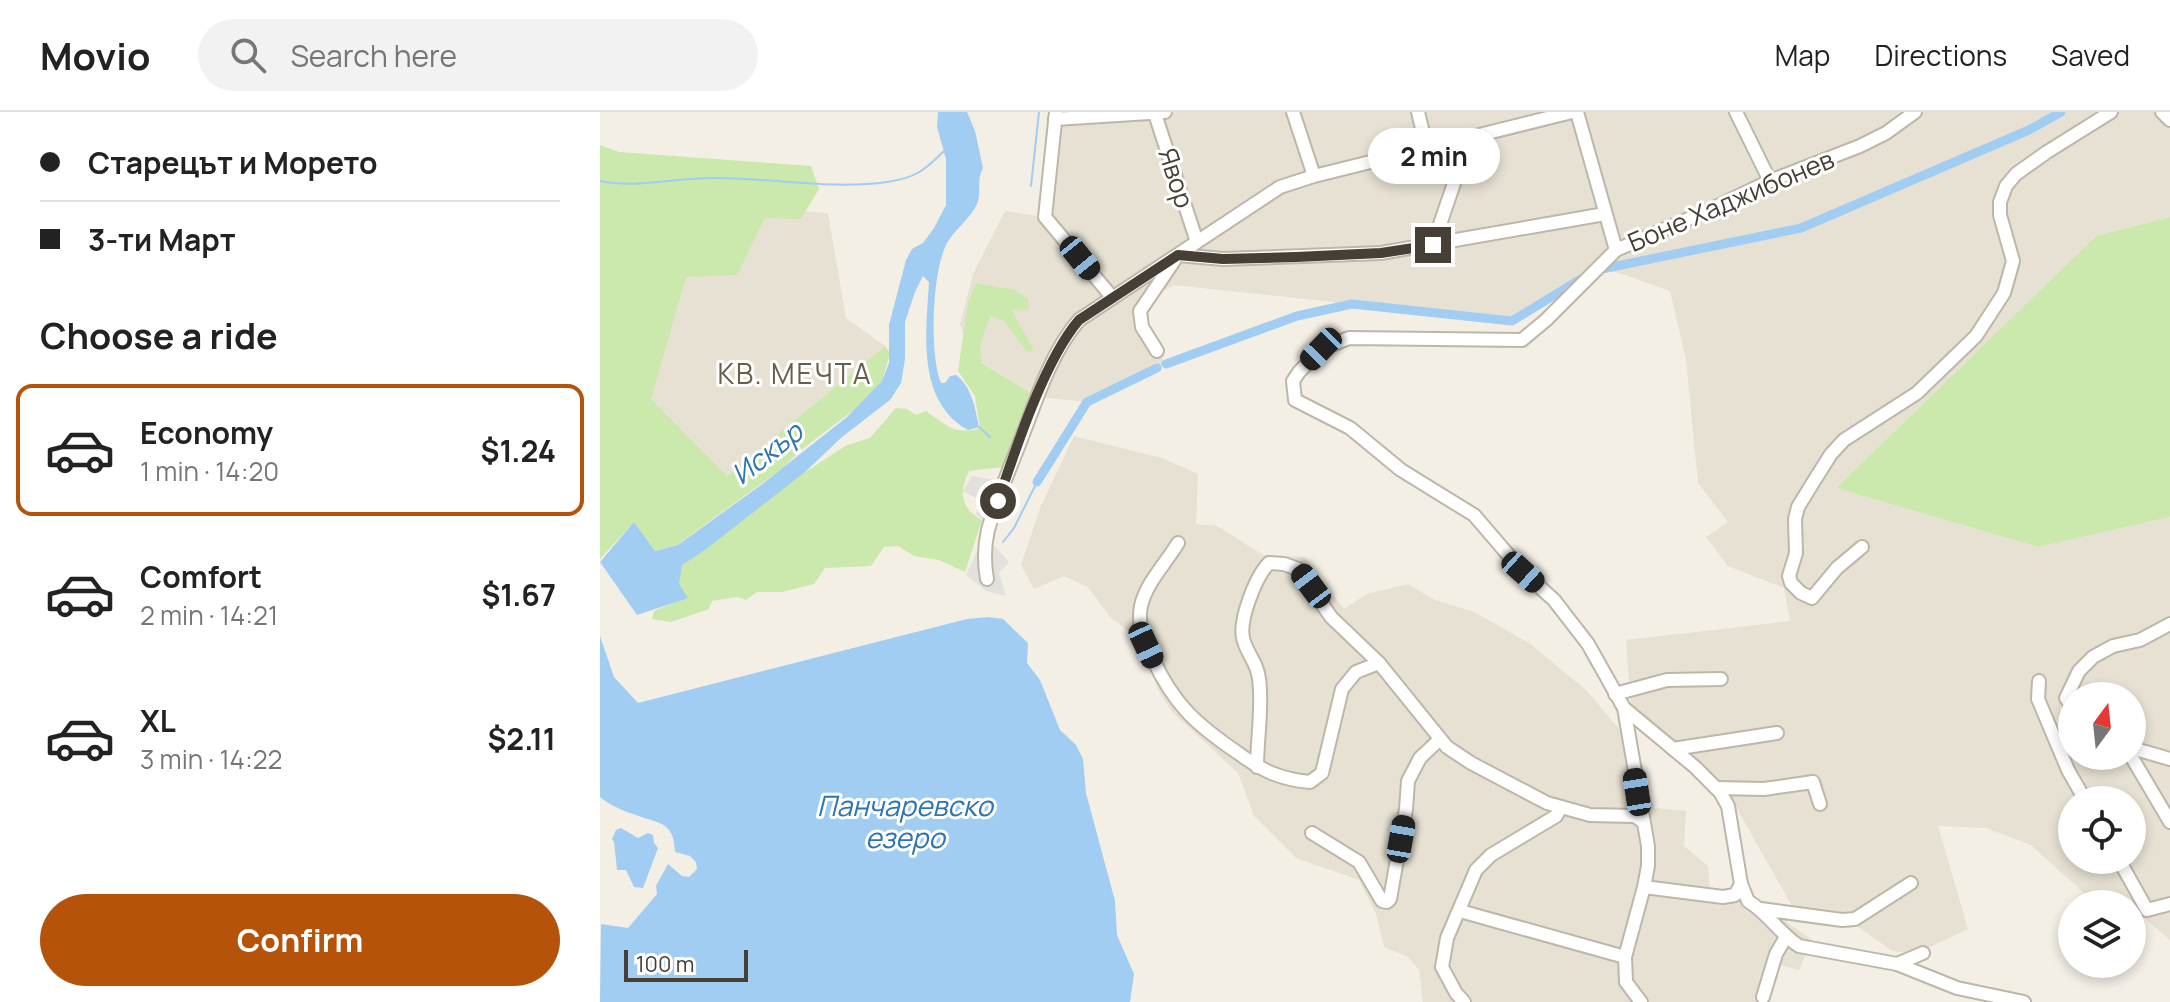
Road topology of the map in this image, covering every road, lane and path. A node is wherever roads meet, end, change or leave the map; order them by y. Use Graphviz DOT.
graph roads {
  1 [pos="1293,112"];
  2 [pos="1418,112"];
  3 [pos="1518,112"];
  4 [pos="1575,112"];
  5 [pos="1915,112"];
  6 [pos="2111,112"];
  7 [pos="2162,112"];
  8 [pos="1160,113"];
  9 [pos="1740,113"];
  10 [pos="1056,116"];
  11 [pos="2170,120"];
  12 [pos="1517,128"];
  13 [pos="1469,139"];
  14 [pos="1427,149"];
  15 [pos="1314,176"];
  16 [pos="1770,181"];
  17 [pos="1605,214"];
  18 [pos="1197,242"];
  19 [pos="1433,245"];
  20 [pos="1616,250"];
  21 [pos="1178,255"];
  22 [pos="1112,297"];
  23 [pos="1157,351"];
  24 [pos="1178,543"];
  25 [pos="1862,547"];
  26 [pos="987,579"];
  27 [pos="2170,624"];
  28 [pos="1379,663"];
  29 [pos="1721,679"];
  30 [pos="2039,681"];
  31 [pos="2072,682"];
  32 [pos="1615,694"];
  33 [pos="1624,708"];
  34 [pos="1777,733"];
  35 [pos="1440,739"];
  36 [pos="1673,749"];
  37 [pos="2146,752"];
  38 [pos="2170,759"];
  39 [pos="1257,767"];
  40 [pos="2139,770"];
  41 [pos="2077,786"];
  42 [pos="1716,788"];
  43 [pos="1820,804"];
  44 [pos="1561,807"];
  45 [pos="1642,821"];
  46 [pos="2170,822"];
  47 [pos="1312,833"];
  48 [pos="2127,874"];
  49 [pos="1911,883"];
  50 [pos="1741,884"];
  51 [pos="1644,887"];
  52 [pos="2170,904"];
  53 [pos="1761,909"];
  54 [pos="1460,911"];
  55 [pos="1786,937"];
  56 [pos="1923,953"];
  57 [pos="1625,957"];
  58 [pos="1897,964"];
  59 [pos="1763,997"];
  60 [pos="1464,1002"];
  61 [pos="1641,1002"];
  62 [pos="2024,1002"];
  1 -- 15 [label="street"];
  2 -- 14 [label="street"];
  3 -- 12 [label="street"];
  4 -- 12 [label="street"];
  4 -- 17 [label="street"];
  5 -- 16 [label="street, Боне Хаджибонев"];
  6 -- 25 [label="street"];
  7 -- 11 [label="street"];
  8 -- 10 [label="street"];
  8 -- 18 [label="street, Явор"];
  9 -- 16 [label="street"];
  10 -- 22 [label="street"];
  12 -- 13 [label="street"];
  13 -- 14 [label="street"];
  13 -- 19 [label="street"];
  14 -- 15 [label="street"];
  15 -- 18 [label="street"];
  16 -- 20 [label="street, Боне Хаджибонев"];
  17 -- 19 [label="street"];
  17 -- 20 [label="street"];
  18 -- 21 [label="street"];
  19 -- 21 [label="street"];
  20 -- 32 [label="street, Боне Хаджибонев"];
  21 -- 22 [label="street"];
  21 -- 23 [label="street"];
  22 -- 26 [label="street"];
  24 -- 39 [label="street"];
  27 -- 31 [label="street"];
  28 -- 35 [label="street"];
  28 -- 39 [label="street"];
  28 -- 39 [label="street"];
  29 -- 32 [label="street"];
  30 -- 41 [label="street"];
  32 -- 33 [label="street"];
  33 -- 36 [label="street"];
  33 -- 45 [label="street"];
  34 -- 36 [label="street"];
  35 -- 44 [label="street"];
  35 -- 47 [label="street"];
  36 -- 42 [label="street"];
  37 -- 38 [label="street"];
  40 -- 46 [label="street"];
  42 -- 43 [label="street"];
  42 -- 50 [label="street"];
  44 -- 45 [label="street"];
  44 -- 54 [label="street"];
  45 -- 51 [label="street"];
  48 -- 52 [label="street"];
  49 -- 53 [label="street"];
  50 -- 51 [label="street"];
  50 -- 53 [label="street"];
  51 -- 57 [label="street"];
  53 -- 55 [label="street"];
  54 -- 57 [label="street"];
  54 -- 60 [label="street"];
  55 -- 58 [label="street"];
  55 -- 59 [label="street"];
  56 -- 58 [label="street"];
  57 -- 61 [label="street"];
  58 -- 62 [label="street"];
}
